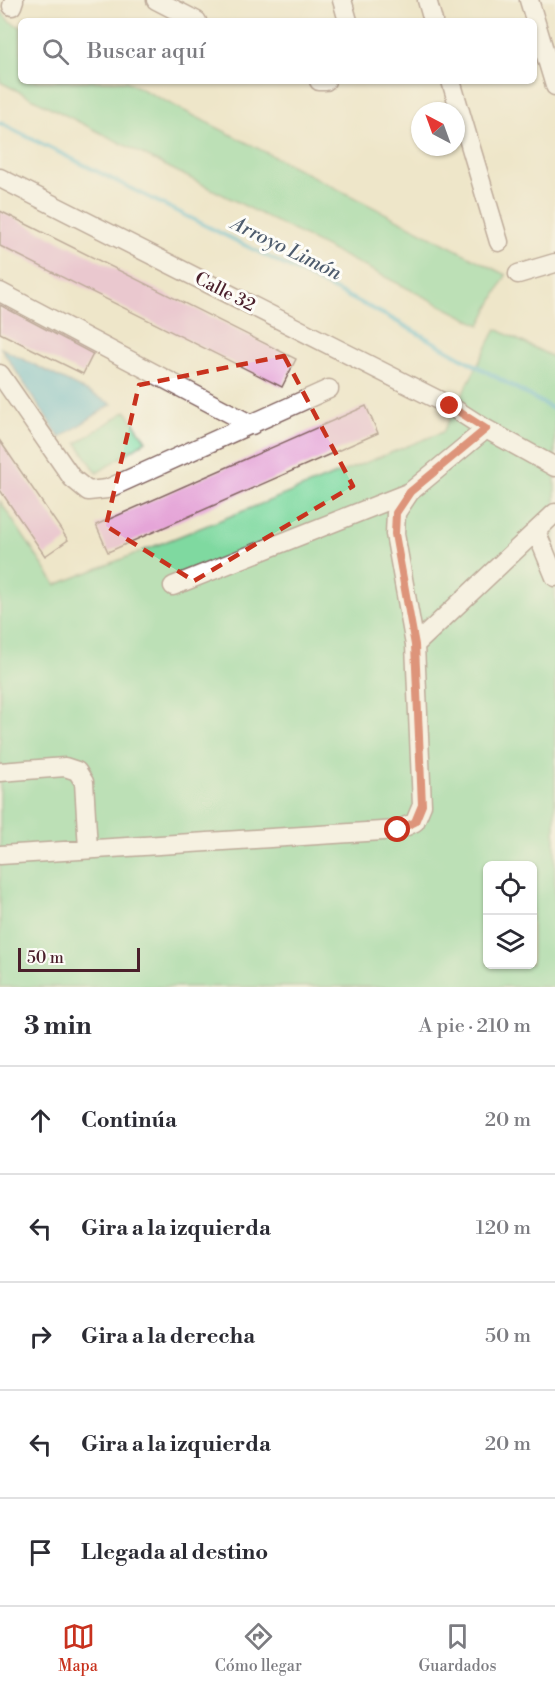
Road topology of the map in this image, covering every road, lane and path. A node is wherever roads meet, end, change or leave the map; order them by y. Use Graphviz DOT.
graph roads {
  1 [pos="156,0"];
  2 [pos="342,0"];
  3 [pos="427,0"];
  4 [pos="529,0"];
  5 [pos="191,18"];
  6 [pos="347,18"];
  7 [pos="433,18"];
  8 [pos="534,18"];
  9 [pos="537,26"];
  10 [pos="452,84"];
  11 [pos="555,86"];
  12 [pos="0,178"];
  13 [pos="499,242"];
  14 [pos="555,263"];
  15 [pos="518,274"];
  16 [pos="0,292"];
  17 [pos="0,374"];
  18 [pos="329,389"];
  19 [pos="252,425"];
  20 [pos="486,429"];
  21 [pos="555,467"];
  22 [pos="410,492"];
  23 [pos="555,513"];
  24 [pos="536,531"];
  25 [pos="555,578"];
  26 [pos="173,586"];
  27 [pos="415,645"];
  28 [pos="0,772"];
  29 [pos="88,849"];
  30 [pos="0,855"];
  1 -- 5 [label="street"];
  2 -- 6 [label="street"];
  3 -- 7 [label="street"];
  4 -- 8 [label="street"];
  9 -- 11 [label="street"];
  10 -- 13 [label="street"];
  12 -- 20 [label="street, Calle 32"];
  14 -- 15 [label="street"];
  16 -- 19 [label="street"];
  17 -- 19 [label="street"];
  18 -- 19 [label="street"];
  20 -- 21 [label="street, Calle 32"];
  20 -- 22 [label="street"];
  22 -- 26 [label="street"];
  22 -- 27 [label="street"];
  23 -- 24 [label="street"];
  24 -- 25 [label="street"];
  24 -- 27 [label="street"];
  27 -- 29 [label="street"];
  28 -- 29 [label="street"];
  29 -- 30 [label="street"];
}
